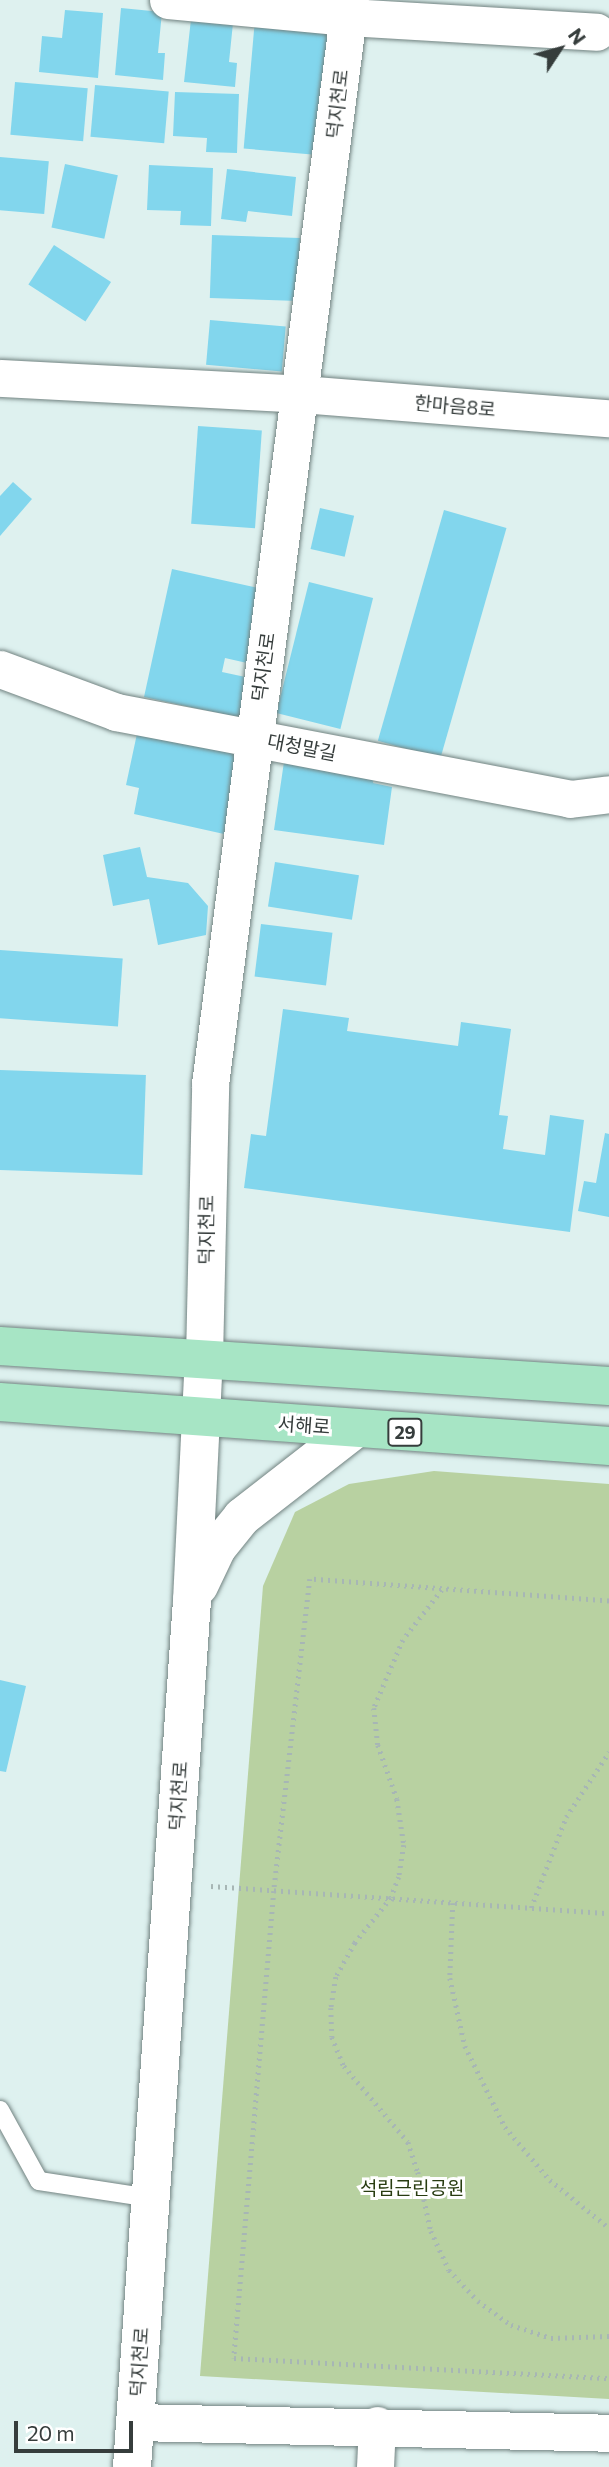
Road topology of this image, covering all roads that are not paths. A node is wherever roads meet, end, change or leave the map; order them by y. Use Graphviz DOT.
graph roads {
  1 [pos="168,0"];
  2 [pos="349,8"];
  3 [pos="597,32"];
  4 [pos="0,379"];
  5 [pos="301,394"];
  6 [pos="609,418"];
  7 [pos="0,669"];
  8 [pos="254,737"];
  9 [pos="609,794"];
  10 [pos="0,1346"];
  11 [pos="204,1358"];
  12 [pos="609,1386"];
  13 [pos="0,1402"];
  14 [pos="201,1418"];
  15 [pos="355,1429"];
  16 [pos="609,1446"];
  17 [pos="192,1601"];
  18 [pos="0,2110"];
  19 [pos="150,2198"];
  20 [pos="135,2422"];
  21 [pos="377,2425"];
  22 [pos="609,2433"];
  23 [pos="132,2467"];
  24 [pos="375,2467"];
  1 -- 2 [label="street"];
  2 -- 3 [label="street"];
  2 -- 5 [label="street, 덕지천로"];
  4 -- 5 [label="street, 한마음8로"];
  5 -- 6 [label="street, 한마음8로"];
  5 -- 8 [label="street, 덕지천로"];
  7 -- 8 [label="street, 대청말길"];
  8 -- 9 [label="street, 대청말길"];
  8 -- 11 [label="street, 덕지천로"];
  10 -- 11 [label="main road"];
  11 -- 12 [label="main road"];
  11 -- 14 [label="street, 덕지천로"];
  13 -- 14 [label="main road, 서해로 / 29"];
  14 -- 15 [label="main road, 서해로 / 29"];
  14 -- 17 [label="street, 덕지천로"];
  15 -- 16 [label="main road, 서해로 / 29"];
  15 -- 17 [label="street"];
  17 -- 19 [label="street, 덕지천로"];
  18 -- 19 [label="lane"];
  19 -- 20 [label="street, 덕지천로"];
  20 -- 21 [label="street"];
  20 -- 23 [label="street, 덕지천로"];
  21 -- 22 [label="street"];
  21 -- 24 [label="street"];
}
